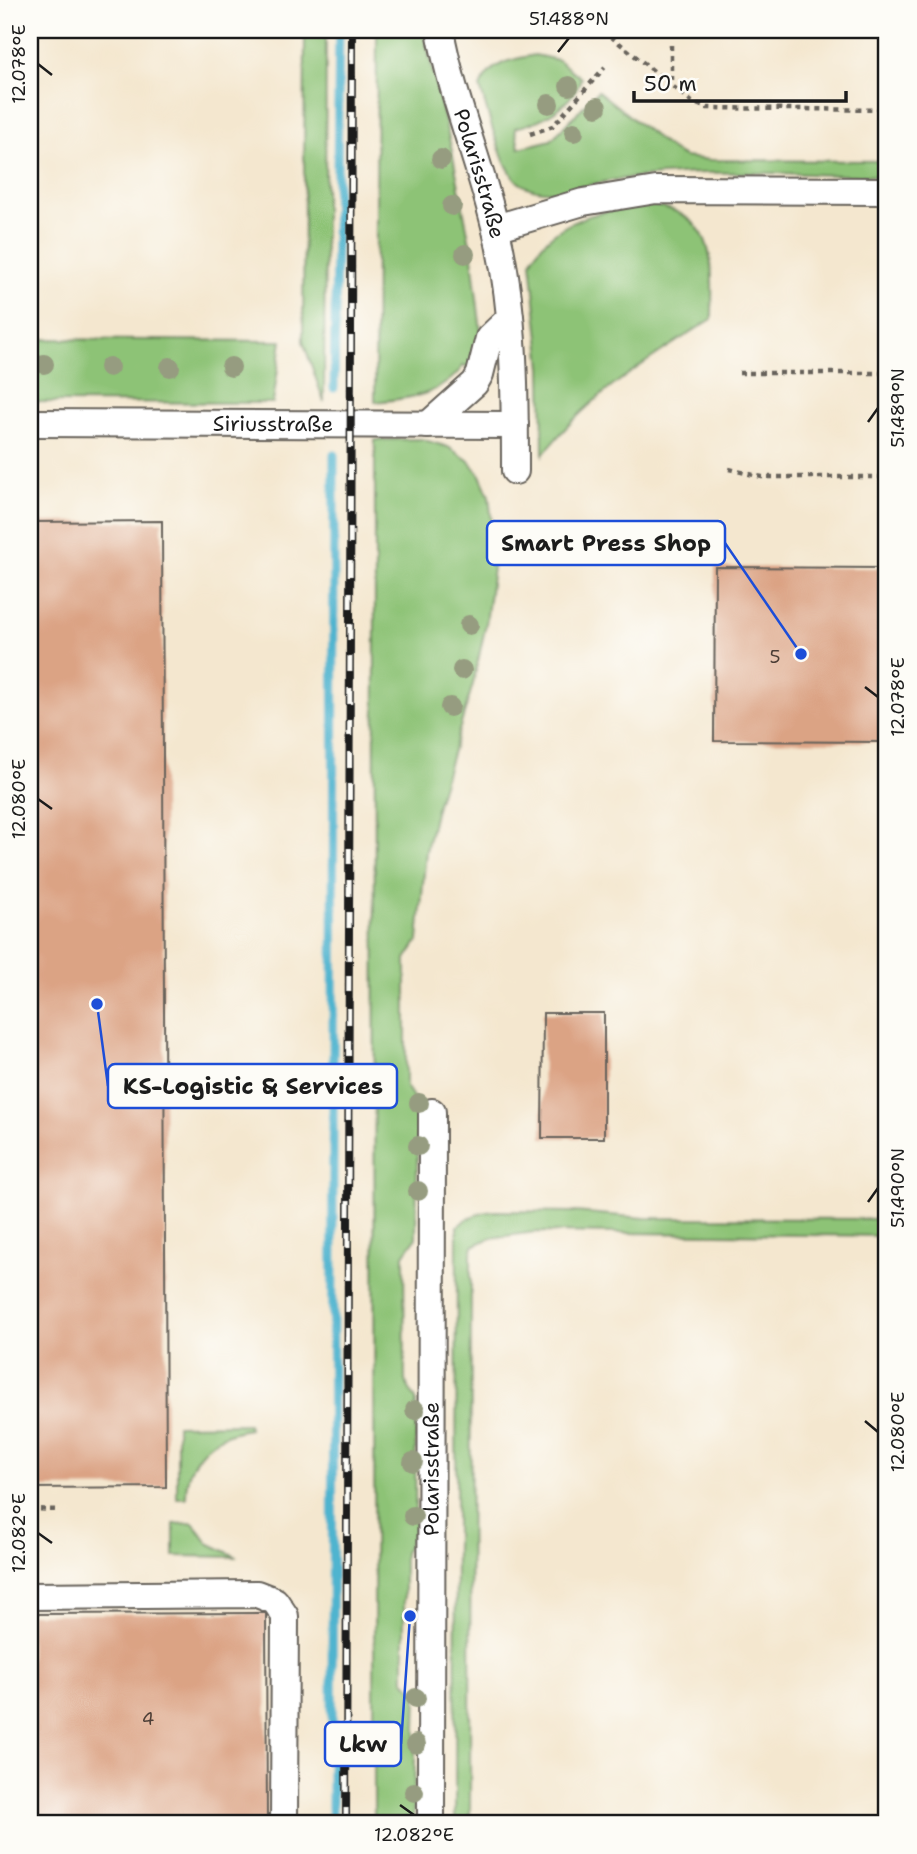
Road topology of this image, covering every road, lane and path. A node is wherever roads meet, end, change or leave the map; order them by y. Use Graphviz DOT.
graph roads {
  1 [pos="440,30"];
  2 [pos="603,30"];
  3 [pos="671,45"];
  4 [pos="605,68"];
  5 [pos="671,85"];
  6 [pos="887,110"];
  7 [pos="530,134"];
  8 [pos="887,191"];
  9 [pos="496,228"];
  10 [pos="510,318"];
  11 [pos="739,373"];
  12 [pos="887,373"];
  13 [pos="30,423"];
  14 [pos="429,425"];
  15 [pos="515,425"];
  16 [pos="729,469"];
  17 [pos="514,471"];
  18 [pos="887,477"];
  19 [pos="432,1112"];
  20 [pos="30,1508"];
  21 [pos="59,1510"];
  22 [pos="30,1596"];
  23 [pos="284,1824"];
  24 [pos="431,1824"];
  1 -- 9 [label="street, Polarisstraße"];
  2 -- 5 [label="path"];
  3 -- 5 [label="path"];
  4 -- 7 [label="path"];
  5 -- 6 [label="path"];
  8 -- 9 [label="street"];
  9 -- 10 [label="street, Polarisstraße"];
  10 -- 14 [label="street"];
  10 -- 15 [label="street, Polarisstraße"];
  11 -- 12 [label="path"];
  13 -- 14 [label="street, Siriusstraße"];
  14 -- 15 [label="street, Siriusstraße"];
  15 -- 17 [label="street, Polarisstraße"];
  16 -- 18 [label="path"];
  19 -- 24 [label="street, Polarisstraße"];
  20 -- 21 [label="path"];
  22 -- 23 [label="street"];
}
